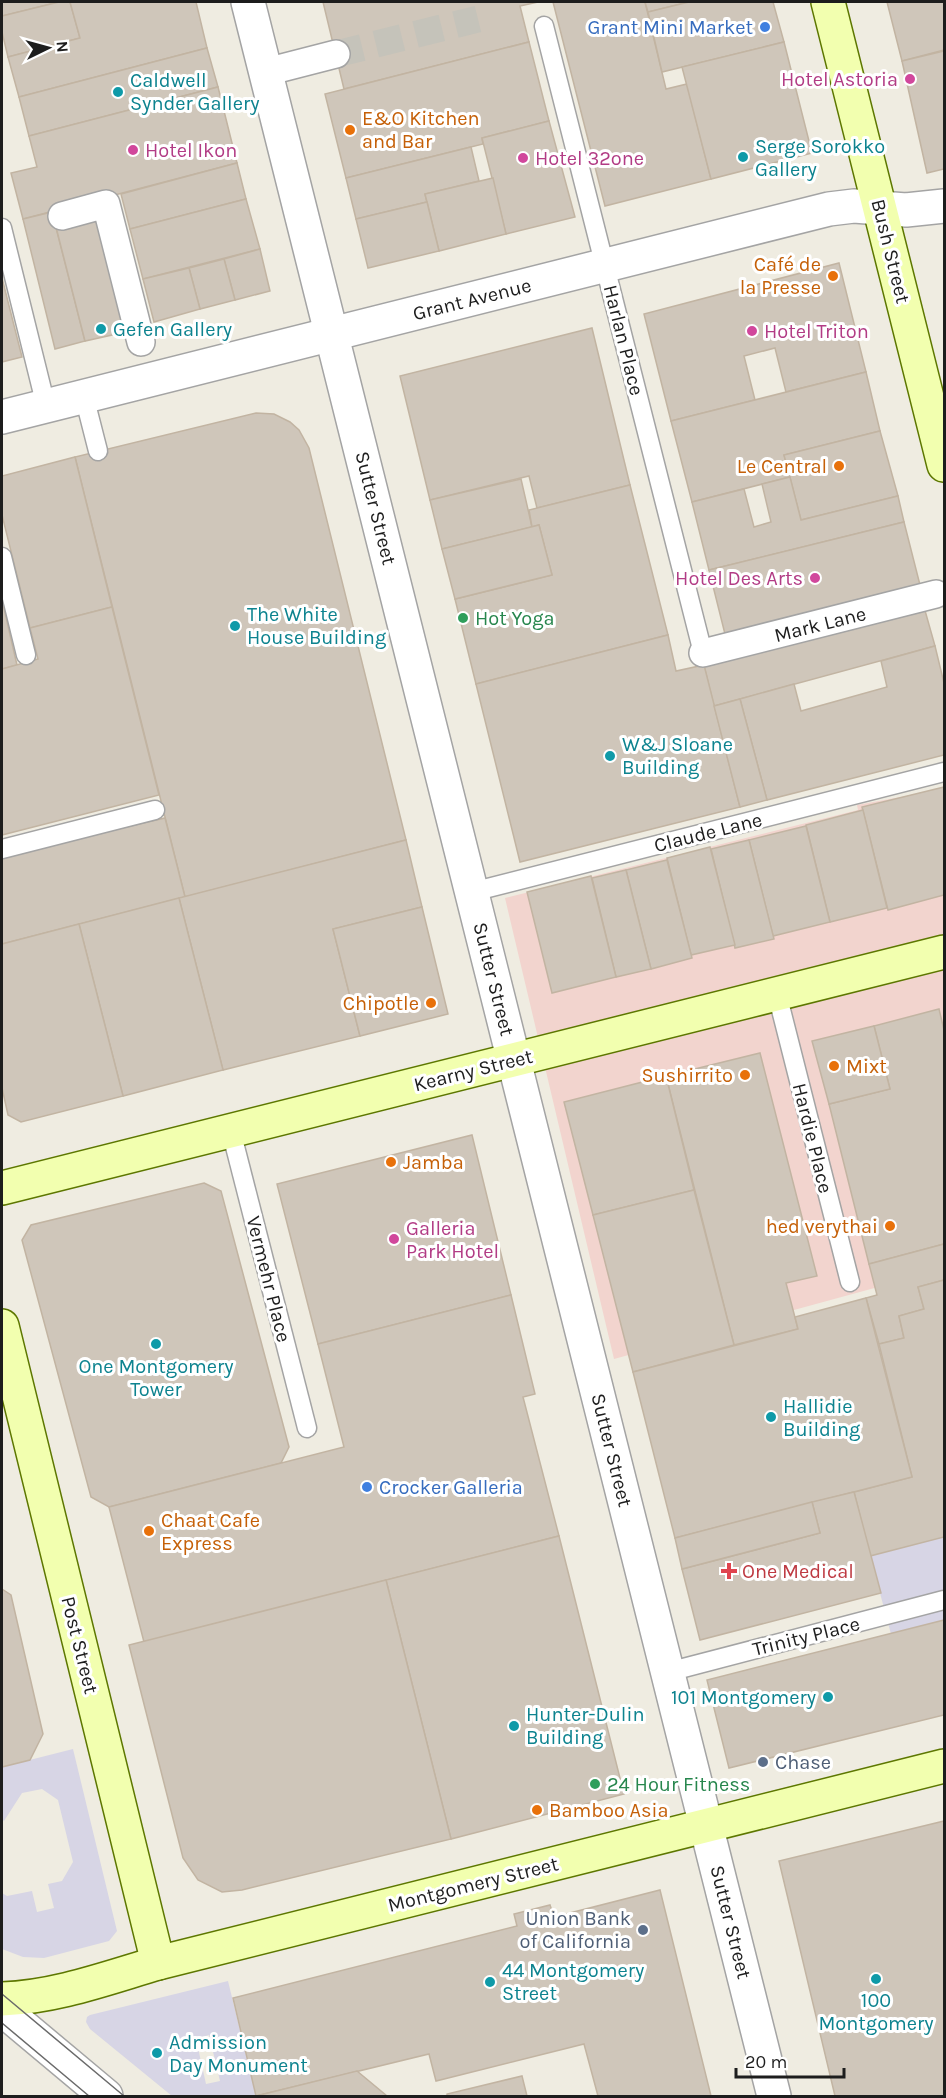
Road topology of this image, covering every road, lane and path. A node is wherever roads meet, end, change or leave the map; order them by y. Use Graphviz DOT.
graph roads {
  1 [pos="248,2"];
  2 [pos="828,2"];
  3 [pos="544,26"];
  4 [pos="336,54"];
  5 [pos="266,72"];
  6 [pos="945,206"];
  7 [pos="880,208"];
  8 [pos="62,216"];
  9 [pos="2,228"];
  10 [pos="605,266"];
  11 [pos="332,334"];
  12 [pos="141,342"];
  13 [pos="84,396"];
  14 [pos="46,406"];
  15 [pos="2,417"];
  16 [pos="98,451"];
  17 [pos="945,465"];
  18 [pos="2,557"];
  19 [pos="936,594"];
  20 [pos="703,653"];
  21 [pos="26,655"];
  22 [pos="945,772"];
  23 [pos="155,810"];
  24 [pos="2,849"];
  25 [pos="472,892"];
  26 [pos="945,952"];
  27 [pos="777,994"];
  28 [pos="514,1059"];
  29 [pos="231,1131"];
  30 [pos="2,1188"];
  31 [pos="850,1282"];
  32 [pos="2,1326"];
  33 [pos="306,1428"];
  34 [pos="945,1600"];
  35 [pos="668,1672"];
  36 [pos="945,1766"];
  37 [pos="706,1826"];
  38 [pos="159,1963"];
  39 [pos="2,1998"];
  40 [pos="2,2009"];
  41 [pos="106,2097"];
  42 [pos="774,2097"];
  1 -- 5 [label="street, Sutter Street"];
  2 -- 7 [label="main road, Bush Street"];
  3 -- 10 [label="lane, Harlan Place"];
  4 -- 5 [label="street"];
  5 -- 11 [label="street, Sutter Street"];
  6 -- 7 [label="street, Grant Avenue"];
  7 -- 10 [label="street, Grant Avenue"];
  7 -- 17 [label="main road, Bush Street"];
  8 -- 12 [label="street"];
  9 -- 14 [label="lane"];
  10 -- 11 [label="street, Grant Avenue"];
  10 -- 20 [label="lane, Harlan Place"];
  11 -- 13 [label="street, Grant Avenue"];
  11 -- 25 [label="street, Sutter Street"];
  13 -- 14 [label="street, Grant Avenue"];
  13 -- 16 [label="lane"];
  14 -- 15 [label="street, Grant Avenue"];
  18 -- 21 [label="lane"];
  19 -- 20 [label="street, Mark Lane"];
  22 -- 25 [label="lane, Claude Lane"];
  23 -- 24 [label="lane"];
  25 -- 28 [label="street, Sutter Street"];
  26 -- 27 [label="main road, Kearny Street"];
  27 -- 28 [label="main road, Kearny Street"];
  27 -- 31 [label="lane, Hardie Place"];
  28 -- 29 [label="main road, Kearny Street"];
  28 -- 35 [label="street, Sutter Street"];
  29 -- 30 [label="main road, Kearny Street"];
  29 -- 33 [label="lane, Vermehr Place"];
  32 -- 38 [label="main road, Post Street"];
  34 -- 35 [label="lane, Trinity Place"];
  35 -- 37 [label="street, Sutter Street"];
  36 -- 37 [label="main road, Montgomery Street"];
  37 -- 38 [label="main road, Montgomery Street"];
  37 -- 42 [label="street, Sutter Street"];
  38 -- 39 [label="main road, Montgomery Street"];
  40 -- 41 [label="street"];
}
